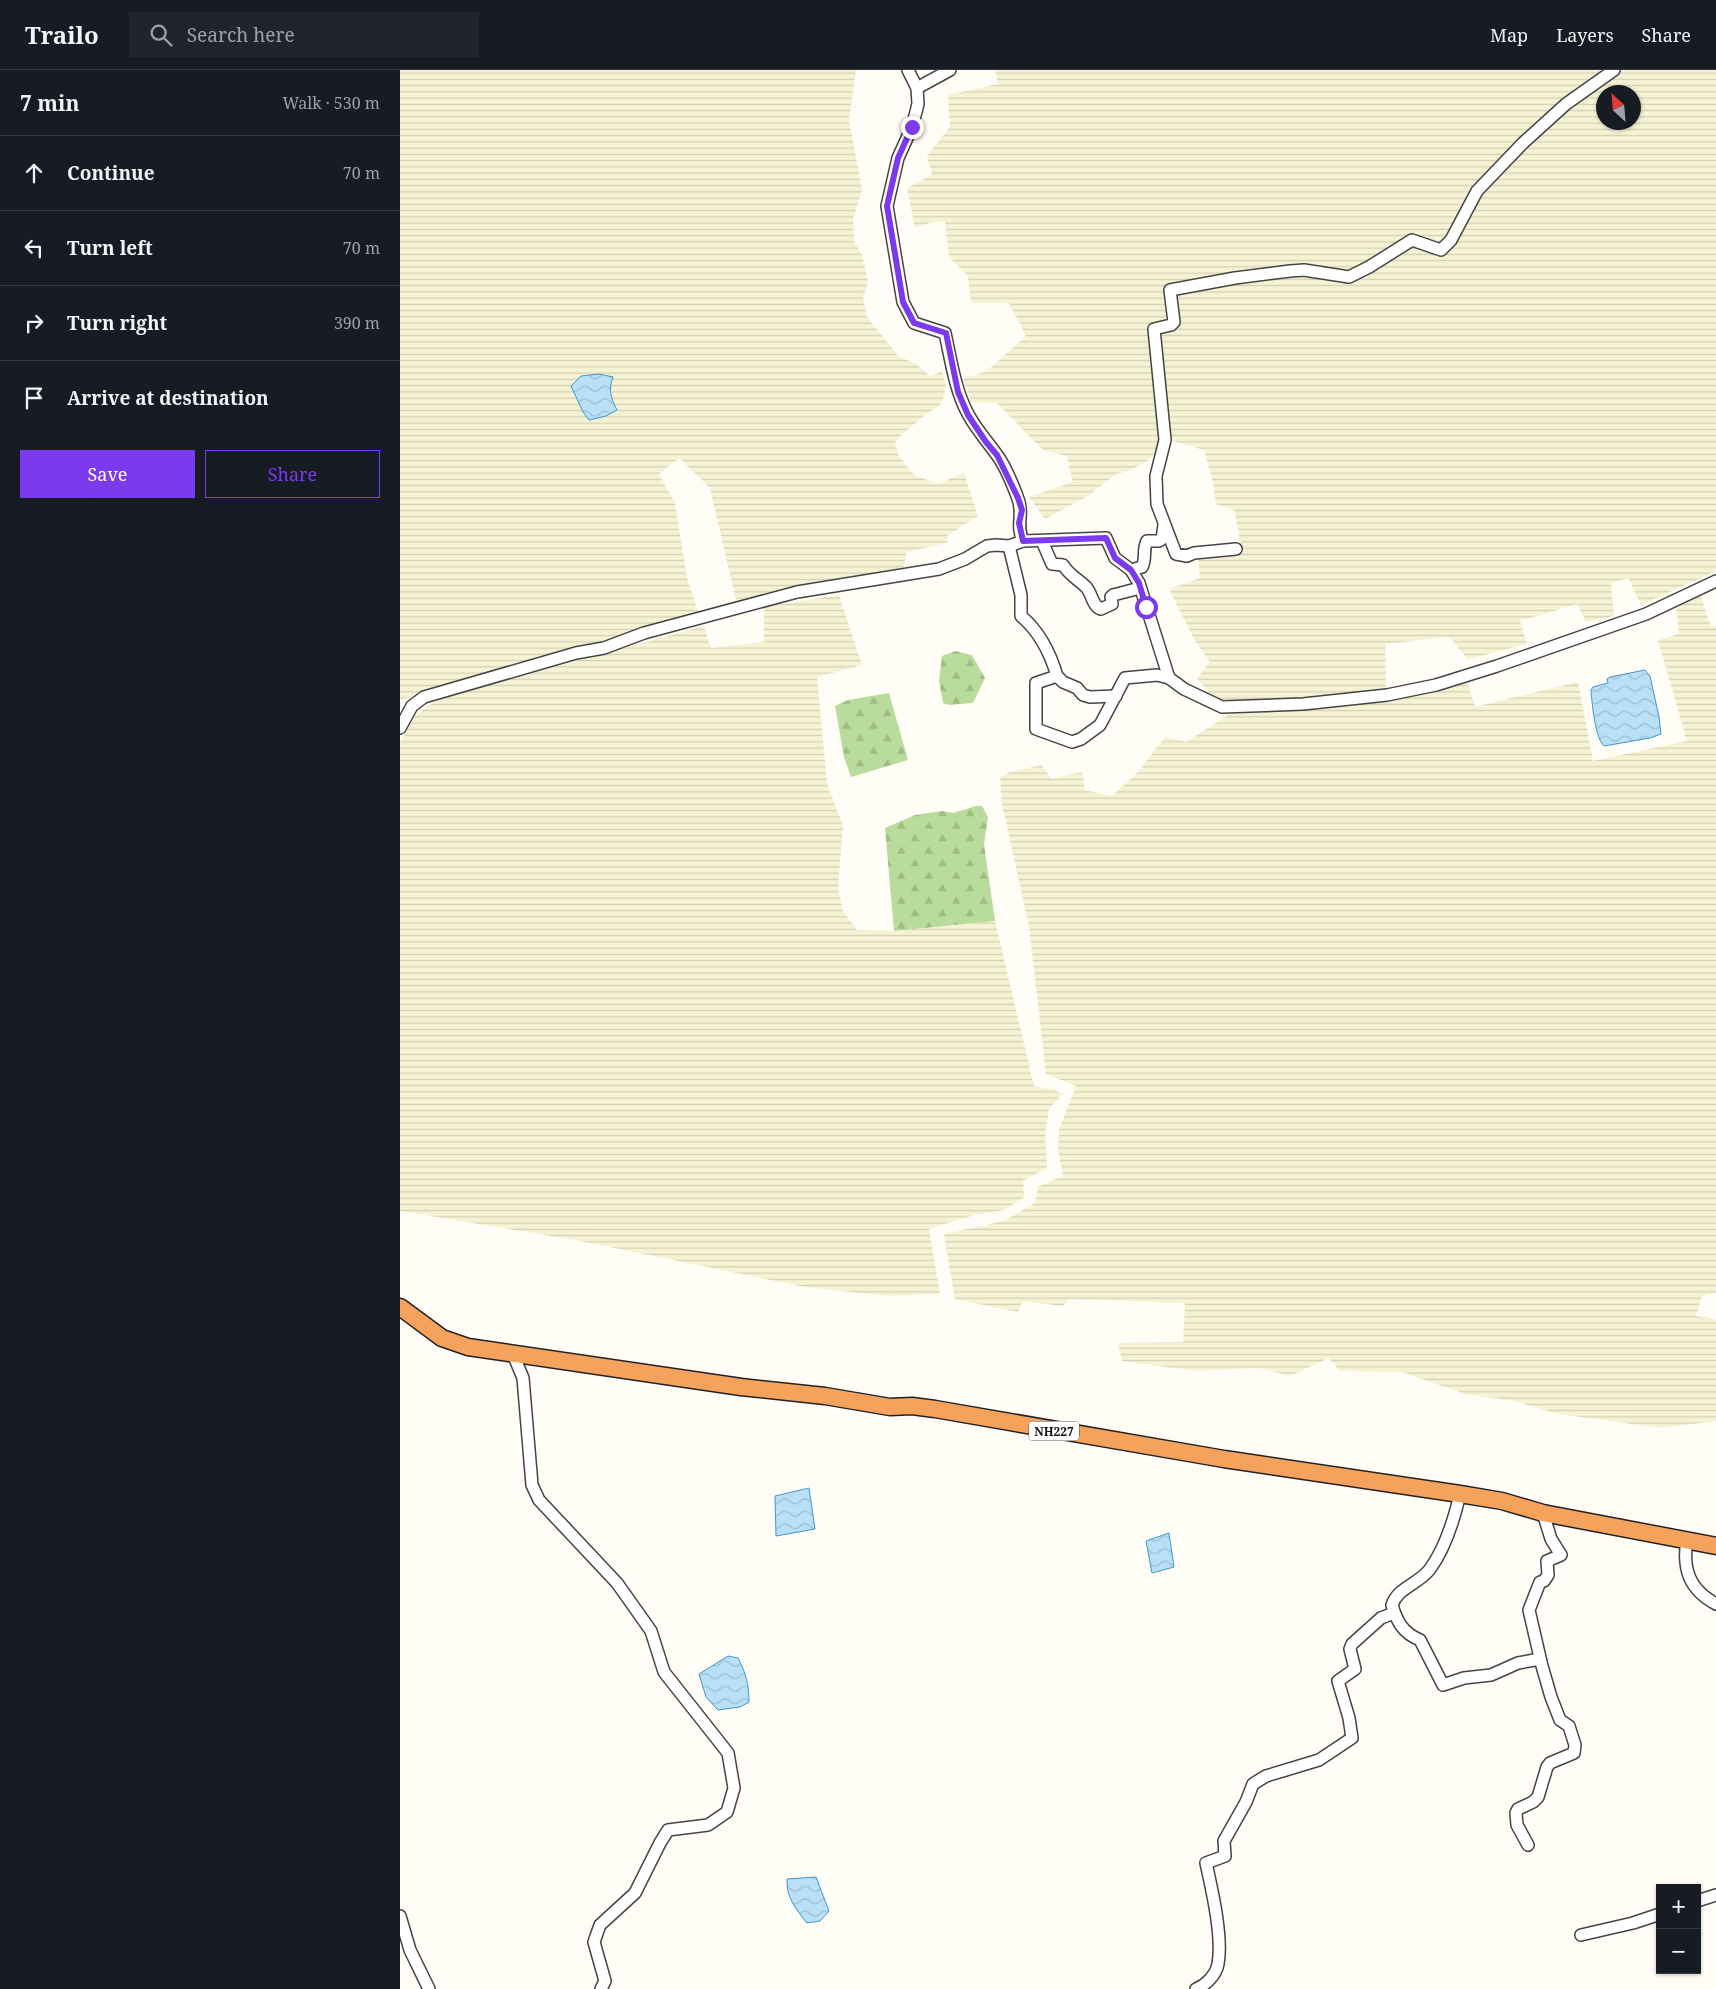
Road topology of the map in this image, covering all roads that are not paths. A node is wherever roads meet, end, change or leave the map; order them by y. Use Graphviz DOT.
graph roads {
  1 [pos="908,70"];
  2 [pos="950,70"];
  3 [pos="1614,70"];
  4 [pos="917,88"];
  5 [pos="1164,520"];
  6 [pos="1023,541"];
  7 [pos="1042,541"];
  8 [pos="1009,546"];
  9 [pos="1236,549"];
  10 [pos="1131,570"];
  11 [pos="1716,581"];
  12 [pos="1140,588"];
  13 [pos="1057,676"];
  14 [pos="1169,678"];
  15 [pos="1116,696"];
  16 [pos="400,728"];
  17 [pos="400,1307"];
  18 [pos="512,1354"];
  19 [pos="1460,1494"];
  20 [pos="1543,1513"];
  21 [pos="1687,1540"];
  22 [pos="1716,1546"];
  23 [pos="1716,1604"];
  24 [pos="1394,1613"];
  25 [pos="1541,1662"];
  26 [pos="1528,1845"];
  27 [pos="1716,1895"];
  28 [pos="1701,1900"];
  29 [pos="1656,1915"];
  30 [pos="400,1916"];
  31 [pos="1581,1935"];
  32 [pos="429,1989"];
  33 [pos="601,1989"];
  34 [pos="1196,1989"];
  1 -- 4 [label="street"];
  2 -- 4 [label="street"];
  3 -- 5 [label="street"];
  4 -- 6 [label="street"];
  5 -- 9 [label="street"];
  5 -- 10 [label="street"];
  6 -- 7 [label="street"];
  6 -- 8 [label="street"];
  7 -- 10 [label="street"];
  7 -- 12 [label="street"];
  8 -- 13 [label="street"];
  8 -- 16 [label="street"];
  10 -- 12 [label="street"];
  11 -- 14 [label="street"];
  12 -- 14 [label="street"];
  13 -- 15 [label="street"];
  13 -- 15 [label="street"];
  14 -- 15 [label="street"];
  17 -- 18 [label="highway, NH227"];
  18 -- 19 [label="highway, NH227"];
  18 -- 33 [label="street"];
  19 -- 20 [label="highway, NH227"];
  19 -- 24 [label="street"];
  20 -- 21 [label="highway, NH227"];
  20 -- 25 [label="street"];
  21 -- 22 [label="highway, NH227"];
  21 -- 23 [label="street"];
  24 -- 25 [label="street"];
  24 -- 34 [label="street"];
  25 -- 26 [label="street"];
  27 -- 28 [label="street"];
  29 -- 31 [label="street"];
  30 -- 32 [label="street"];
}
